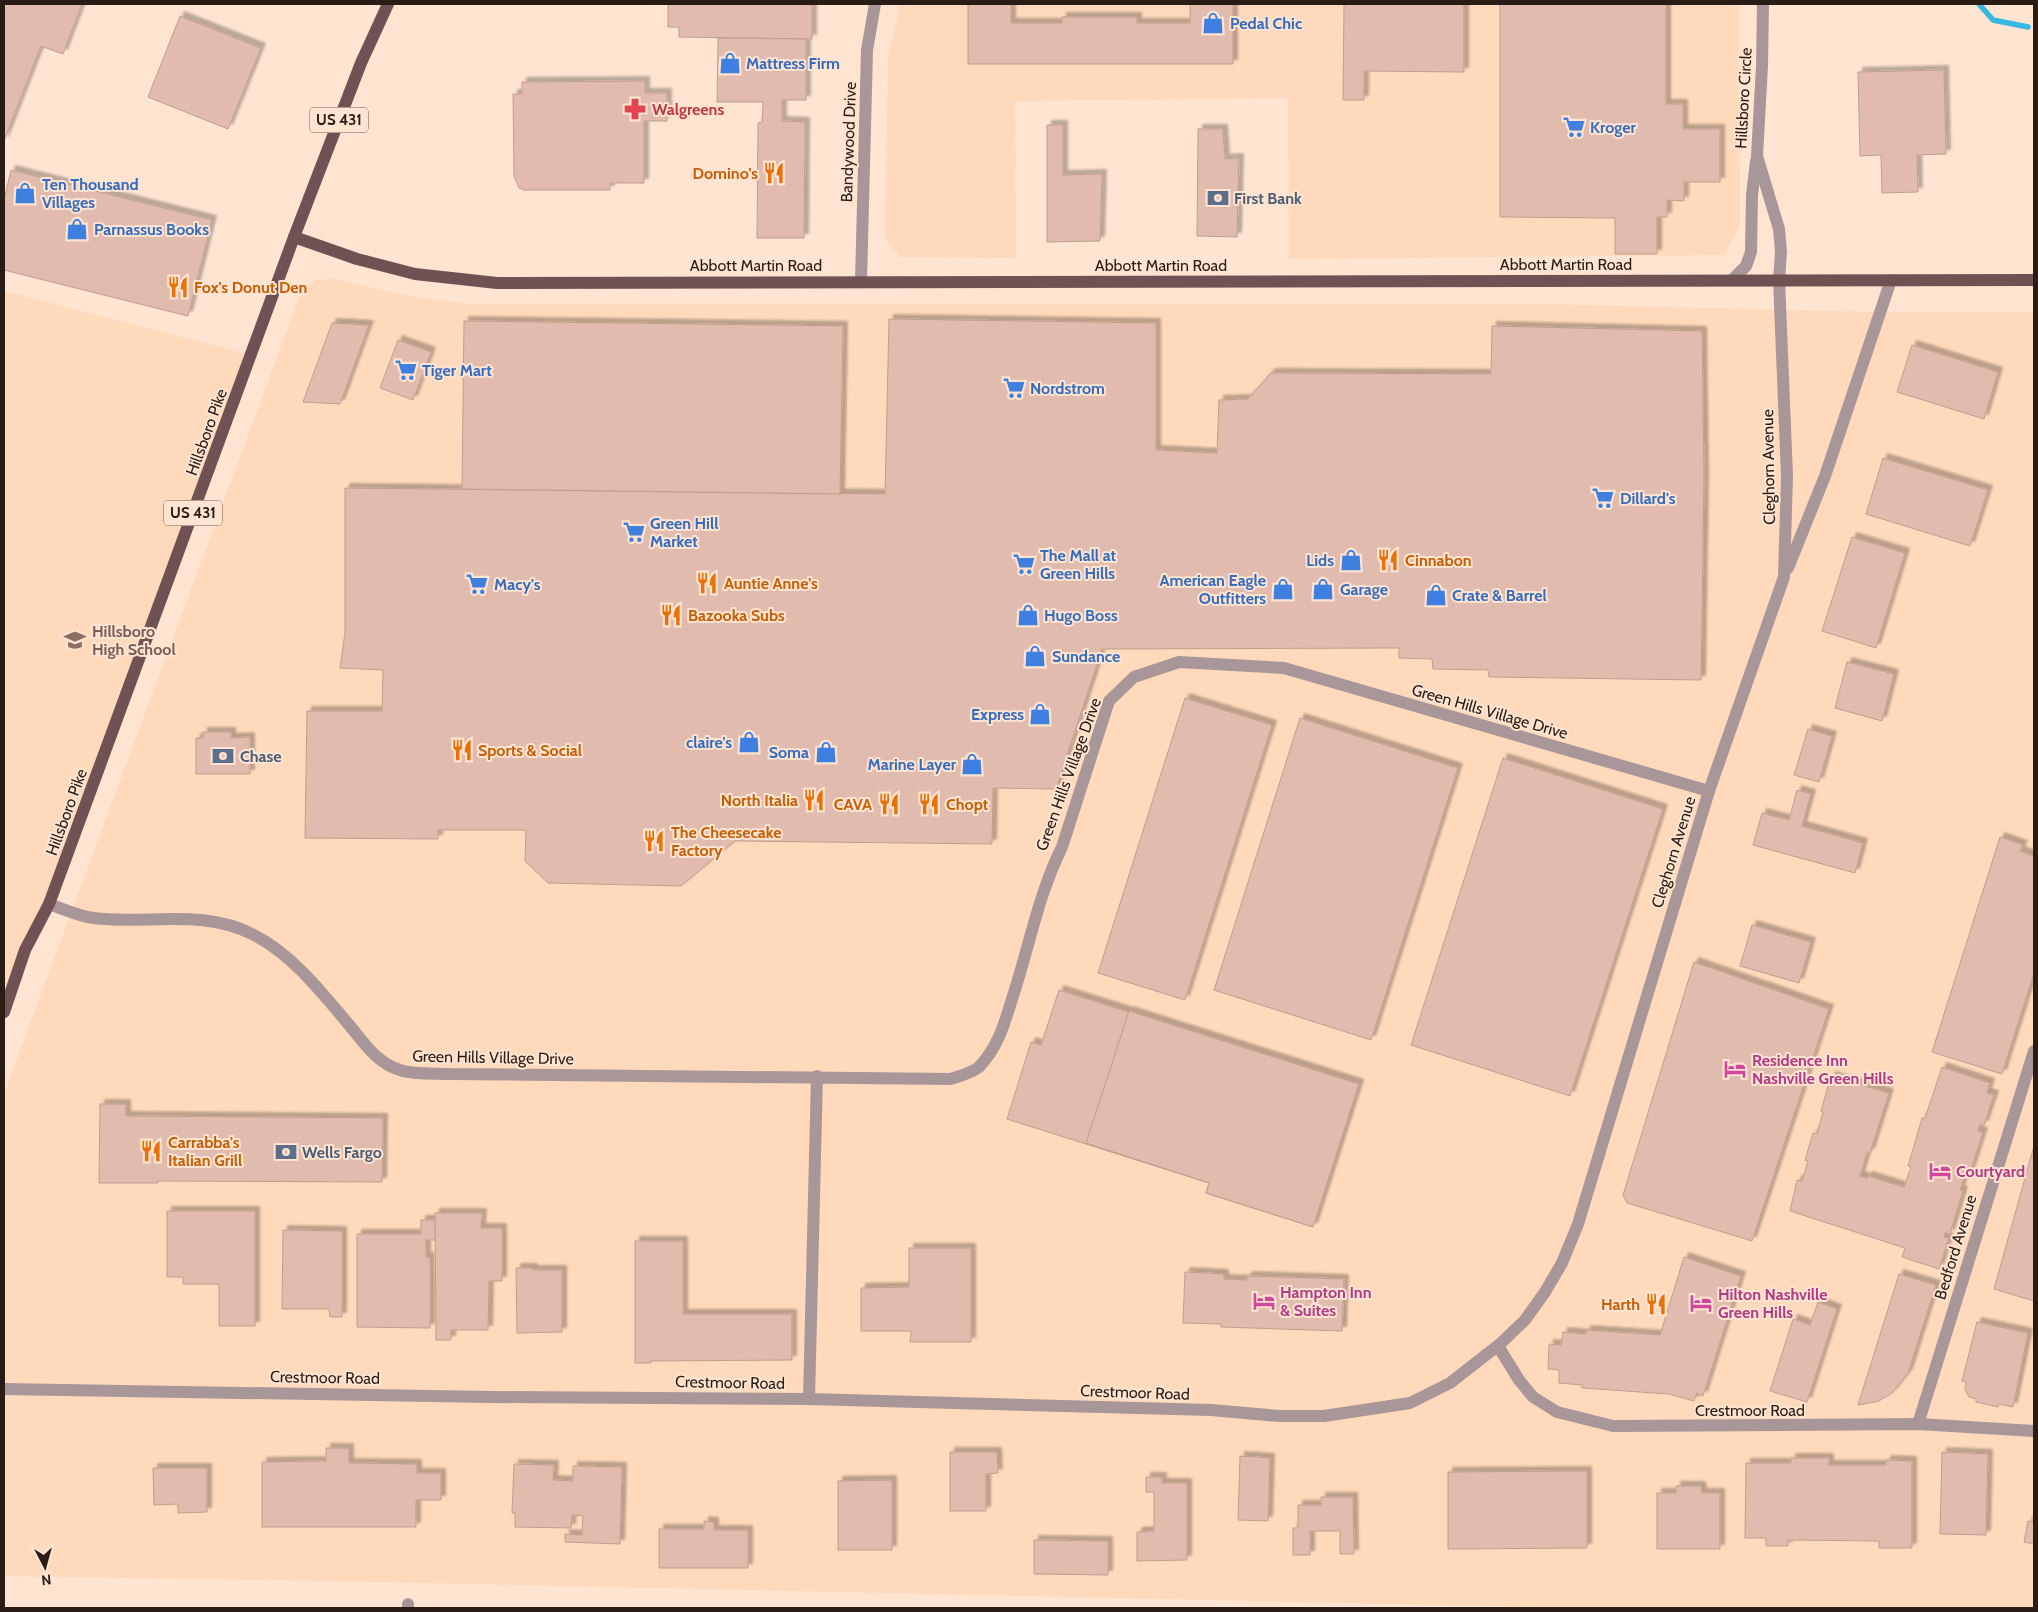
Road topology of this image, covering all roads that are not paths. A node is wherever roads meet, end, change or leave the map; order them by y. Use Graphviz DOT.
graph roads {
  1 [pos="388,4"];
  2 [pos="875,4"];
  3 [pos="1763,4"];
  4 [pos="1757,156"];
  5 [pos="294,237"];
  6 [pos="1732,280"];
  7 [pos="1779,280"];
  8 [pos="1891,280"];
  9 [pos="2034,280"];
  10 [pos="860,281"];
  11 [pos="1784,577"];
  12 [pos="1709,791"];
  13 [pos="49,904"];
  14 [pos="4,1012"];
  15 [pos="2034,1050"];
  16 [pos="817,1076"];
  17 [pos="1498,1346"];
  18 [pos="1450,1383"];
  19 [pos="4,1388"];
  20 [pos="809,1399"];
  21 [pos="1918,1424"];
  22 [pos="2034,1431"];
  1 -- 5 [label="main road, Hillsboro Pike / US 431"];
  2 -- 10 [label="street, Bandywood Drive"];
  3 -- 4 [label="street, Hillsboro Circle"];
  4 -- 6 [label="street"];
  4 -- 7 [label="street, Hillsboro Circle"];
  5 -- 10 [label="main road, Abbott Martin Road"];
  5 -- 13 [label="main road, Hillsboro Pike / US 431"];
  6 -- 7 [label="main road, Abbott Martin Road"];
  6 -- 10 [label="main road, Abbott Martin Road"];
  7 -- 8 [label="main road, Abbott Martin Road"];
  7 -- 11 [label="street, Cleghorn Avenue"];
  8 -- 9 [label="main road, Abbott Martin Road"];
  8 -- 11 [label="street"];
  11 -- 12 [label="street, Cleghorn Avenue"];
  12 -- 16 [label="street, Green Hills Village Drive"];
  12 -- 17 [label="street, Cleghorn Avenue"];
  13 -- 14 [label="main road, Hillsboro Pike / US 431"];
  13 -- 16 [label="street, Green Hills Village Drive"];
  15 -- 21 [label="street, Bedford Avenue"];
  16 -- 20 [label="street"];
  17 -- 18 [label="street, Cleghorn Avenue"];
  17 -- 21 [label="street, Crestmoor Road"];
  18 -- 20 [label="street, Crestmoor Road"];
  19 -- 20 [label="street, Crestmoor Road"];
  21 -- 22 [label="street, Crestmoor Road"];
}
